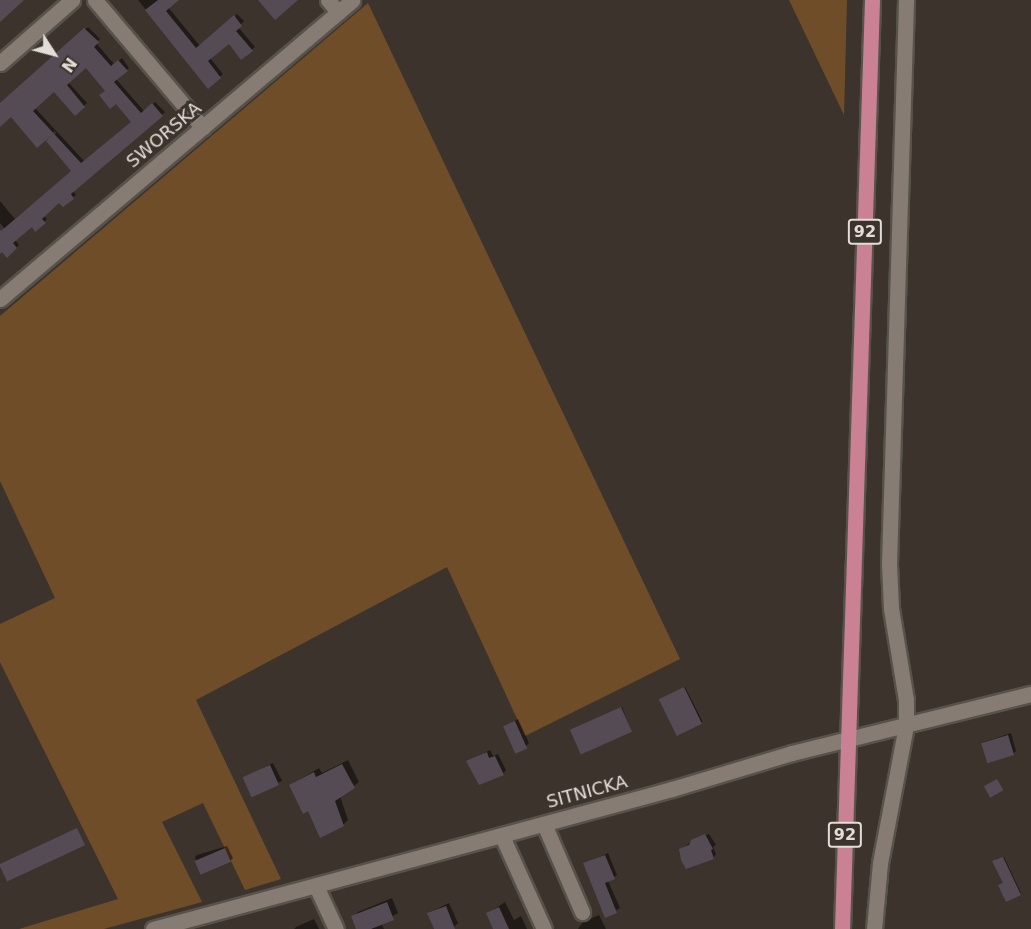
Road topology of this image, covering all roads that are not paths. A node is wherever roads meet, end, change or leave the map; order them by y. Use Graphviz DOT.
graph roads {
  1 [pos="72,0"];
  2 [pos="95,0"];
  3 [pos="352,0"];
  4 [pos="872,0"];
  5 [pos="906,0"];
  6 [pos="333,6"];
  7 [pos="0,63"];
  8 [pos="202,128"];
  9 [pos="0,298"];
  10 [pos="1031,694"];
  11 [pos="906,725"];
  12 [pos="848,740"];
  13 [pos="544,824"];
  14 [pos="502,836"];
  15 [pos="316,886"];
  16 [pos="582,912"];
  17 [pos="153,929"];
  18 [pos="336,929"];
  19 [pos="544,929"];
  20 [pos="842,929"];
  21 [pos="874,929"];
  1 -- 7 [label="street"];
  2 -- 8 [label="street"];
  3 -- 6 [label="street, SWORSKA"];
  4 -- 12 [label="main road, 92"];
  5 -- 11 [label="street"];
  6 -- 8 [label="street, SWORSKA"];
  8 -- 9 [label="street, SWORSKA"];
  10 -- 11 [label="street, SITNICKA"];
  11 -- 12 [label="street, SITNICKA"];
  11 -- 21 [label="street"];
  12 -- 13 [label="street, SITNICKA"];
  12 -- 20 [label="main road, 92"];
  13 -- 14 [label="street, SITNICKA"];
  13 -- 16 [label="street"];
  14 -- 15 [label="street, SITNICKA"];
  14 -- 19 [label="street"];
  15 -- 17 [label="street, SITNICKA"];
  15 -- 18 [label="street"];
}
